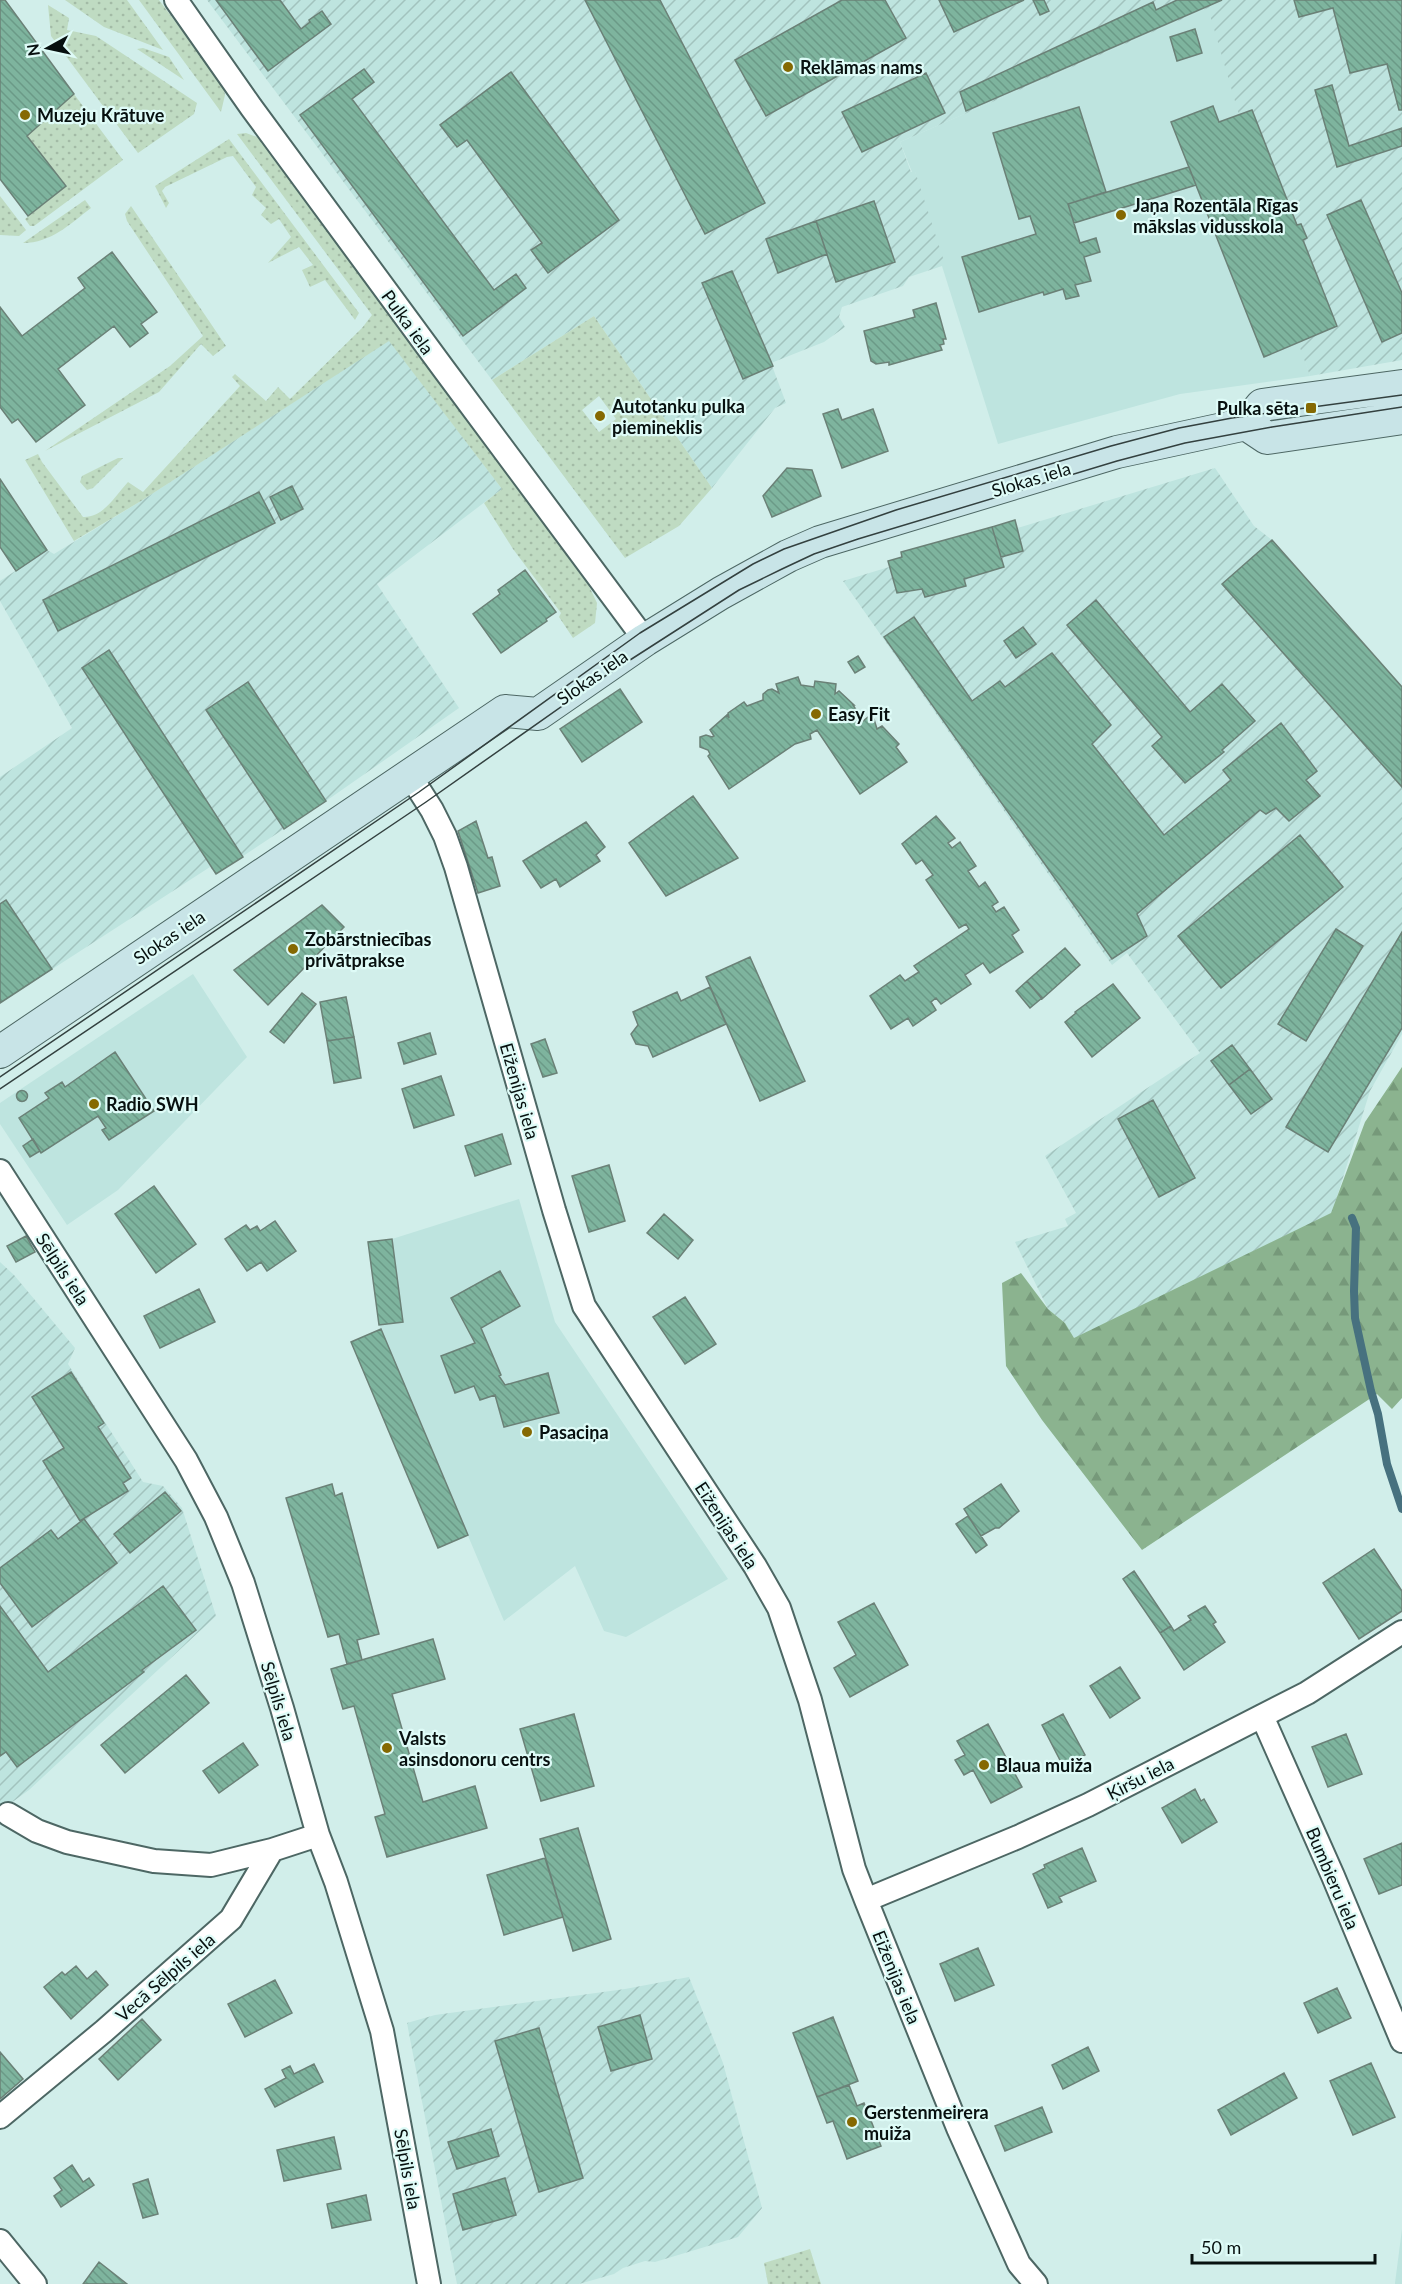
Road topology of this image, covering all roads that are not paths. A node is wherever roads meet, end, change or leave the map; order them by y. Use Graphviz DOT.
graph roads {
  1 [pos="176,0"];
  2 [pos="1402,386"];
  3 [pos="1402,418"];
  4 [pos="1246,424"];
  5 [pos="645,640"];
  6 [pos="409,774"];
  7 [pos="0,1052"];
  8 [pos="0,1171"];
  9 [pos="1402,1632"];
  10 [pos="1262,1716"];
  11 [pos="8,1814"];
  12 [pos="318,1835"];
  13 [pos="272,1850"];
  14 [pos="866,1900"];
  15 [pos="1402,2042"];
  16 [pos="0,2116"];
  17 [pos="0,2241"];
  18 [pos="1019,2274"];
  19 [pos="35,2284"];
  20 [pos="429,2284"];
  21 [pos="1036,2284"];
  1 -- 5 [label="street, Pulka iela"];
  2 -- 4 [label="street"];
  3 -- 4 [label="street"];
  4 -- 5 [label="street, Slokas iela"];
  5 -- 6 [label="street, Slokas iela"];
  6 -- 7 [label="street, Slokas iela"];
  6 -- 14 [label="street, Eiženijas iela"];
  8 -- 12 [label="street, Sēlpils iela"];
  9 -- 10 [label="street, Ķiršu iela"];
  10 -- 14 [label="street, Ķiršu iela"];
  10 -- 15 [label="street, Bumbieru iela"];
  11 -- 13 [label="street"];
  12 -- 13 [label="street"];
  12 -- 20 [label="street, Sēlpils iela"];
  13 -- 16 [label="street, Vecā Sēlpils iela"];
  14 -- 18 [label="street, Eiženijas iela"];
  17 -- 19 [label="street"];
  18 -- 21 [label="street, Eiženijas iela"];
}
